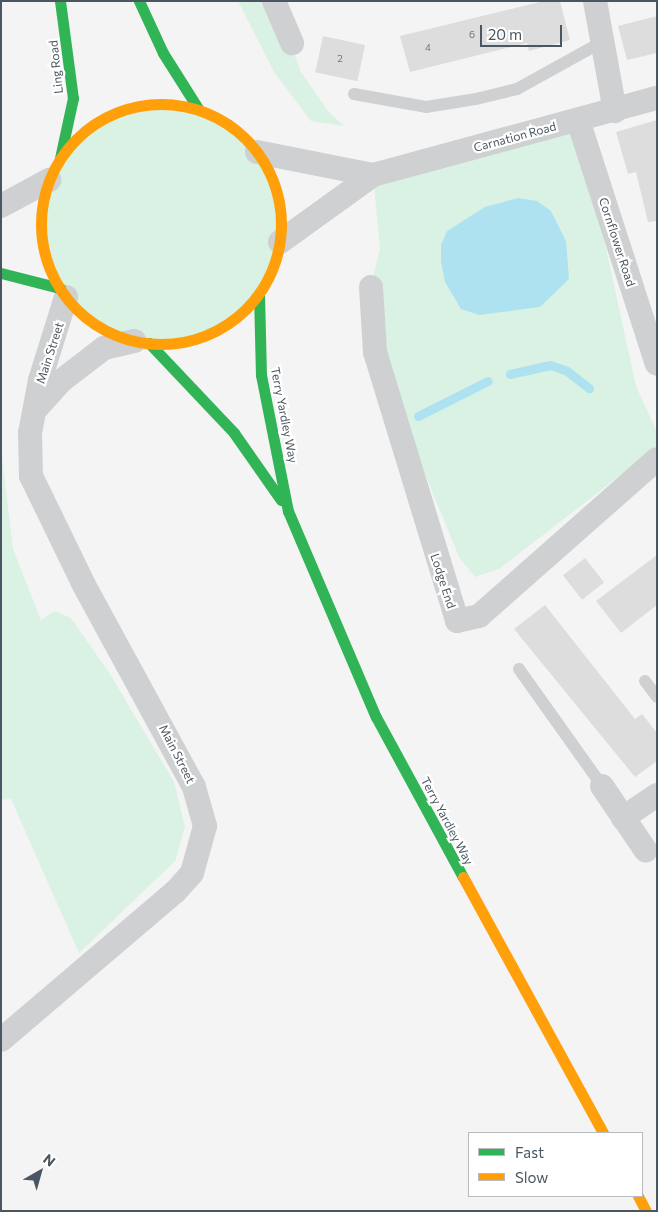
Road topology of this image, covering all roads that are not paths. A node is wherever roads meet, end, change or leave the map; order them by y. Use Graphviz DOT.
graph roads {
  1 [pos="60,1"];
  2 [pos="139,1"];
  3 [pos="274,1"];
  4 [pos="595,1"];
  5 [pos="602,42"];
  6 [pos="292,44"];
  7 [pos="354,94"];
  8 [pos="657,98"];
  9 [pos="199,110"];
  10 [pos="615,111"];
  11 [pos="578,120"];
  12 [pos="257,152"];
  13 [pos="54,169"];
  14 [pos="373,175"];
  15 [pos="1,206"];
  16 [pos="280,242"];
  17 [pos="1,273"];
  18 [pos="371,288"];
  19 [pos="63,293"];
  20 [pos="259,294"];
  21 [pos="142,342"];
  22 [pos="657,364"];
  23 [pos="34,410"];
  24 [pos="657,459"];
  25 [pos="288,511"];
  26 [pos="519,669"];
  27 [pos="645,681"];
  28 [pos="657,697"];
  29 [pos="602,786"];
  30 [pos="657,795"];
  31 [pos="623,818"];
  32 [pos="651,855"];
  33 [pos="1,1040"];
  34 [pos="602,1132"];
  35 [pos="639,1197"];
  36 [pos="646,1211"];
  1 -- 13 [label="main road, Ling Road"];
  2 -- 9 [label="main road"];
  3 -- 6 [label="street"];
  4 -- 5 [label="street"];
  5 -- 7 [label="lane"];
  5 -- 10 [label="street"];
  8 -- 10 [label="street, Carnation Road"];
  9 -- 12 [label="main road"];
  9 -- 13 [label="main road"];
  10 -- 11 [label="street, Carnation Road"];
  11 -- 14 [label="street, Carnation Road"];
  11 -- 22 [label="street, Cornflower Road"];
  12 -- 14 [label="street, Carnation Road"];
  12 -- 16 [label="main road"];
  13 -- 15 [label="street"];
  13 -- 19 [label="main road, Ling Road"];
  14 -- 16 [label="street, Carnation Road"];
  16 -- 20 [label="main road"];
  17 -- 19 [label="main road"];
  18 -- 24 [label="street, Lodge End"];
  19 -- 21 [label="main road"];
  19 -- 23 [label="street, Main Street"];
  20 -- 21 [label="main road"];
  20 -- 25 [label="main road, Terry Yardley Way"];
  21 -- 23 [label="street, Main Street"];
  21 -- 25 [label="main road, Terry Yardley Way"];
  23 -- 33 [label="street, Main Street"];
  25 -- 34 [label="main road, Terry Yardley Way"];
  26 -- 29 [label="lane"];
  27 -- 28 [label="lane"];
  29 -- 31 [label="street"];
  30 -- 31 [label="street"];
  31 -- 32 [label="street"];
  35 -- 36 [label="main road"];
}
